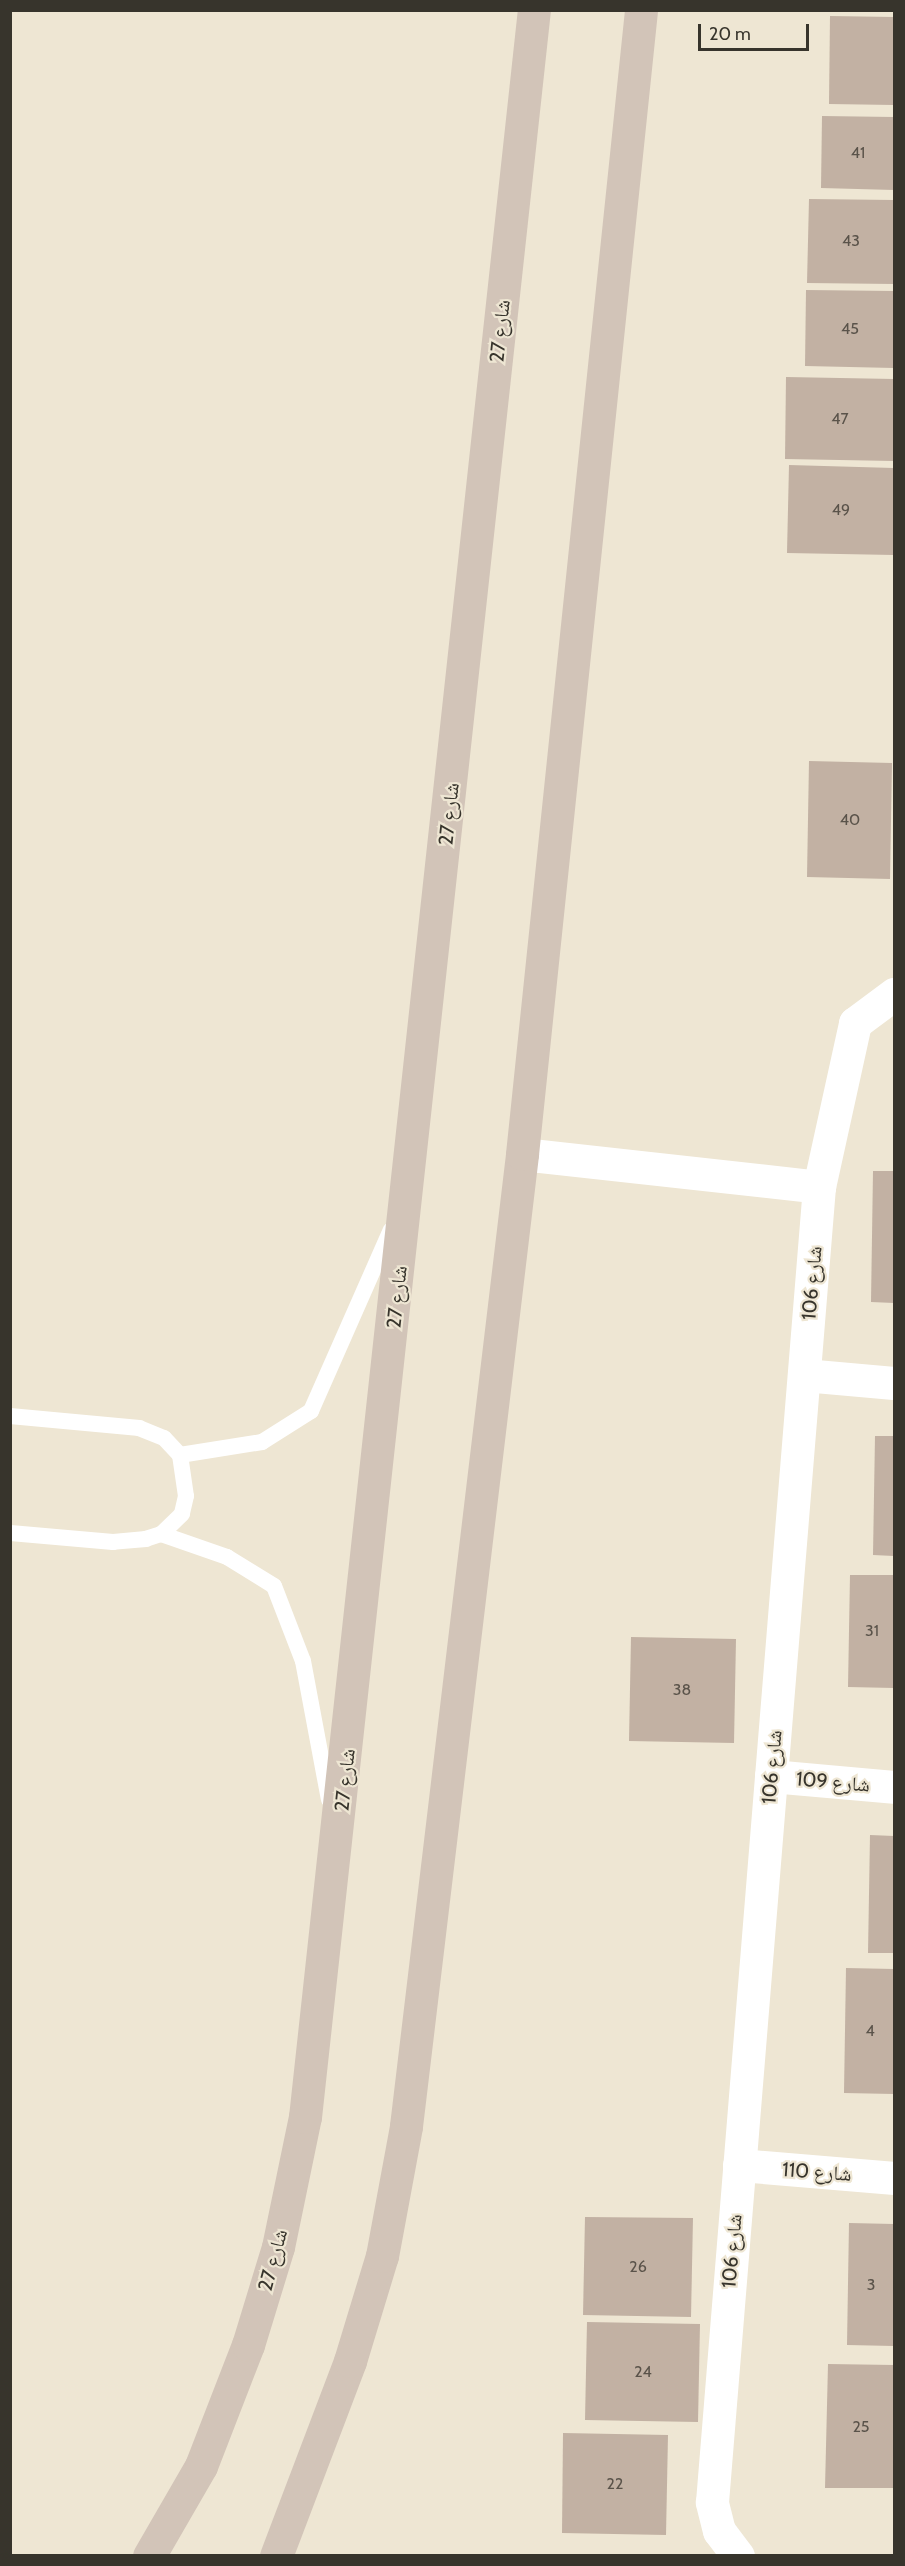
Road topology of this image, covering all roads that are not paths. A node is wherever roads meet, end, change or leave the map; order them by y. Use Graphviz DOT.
graph roads {
  1 [pos="534,10"];
  2 [pos="641,10"];
  3 [pos="894,994"];
  4 [pos="522,1154"];
  5 [pos="819,1187"];
  6 [pos="408,1188"];
  7 [pos="804,1375"];
  8 [pos="894,1383"];
  9 [pos="10,1416"];
  10 [pos="180,1455"];
  11 [pos="10,1533"];
  12 [pos="161,1534"];
  13 [pos="771,1776"];
  14 [pos="894,1787"];
  15 [pos="338,1846"];
  16 [pos="740,2165"];
  17 [pos="894,2178"];
  18 [pos="148,2556"];
  19 [pos="276,2556"];
  20 [pos="738,2556"];
  1 -- 6 [label="main road, شارع 27"];
  2 -- 4 [label="main road"];
  3 -- 5 [label="street, شارع 106"];
  4 -- 5 [label="street"];
  4 -- 19 [label="main road"];
  5 -- 7 [label="street, شارع 106"];
  6 -- 10 [label="lane"];
  6 -- 15 [label="main road, شارع 27"];
  7 -- 8 [label="street"];
  7 -- 13 [label="street, شارع 106"];
  9 -- 10 [label="lane"];
  10 -- 12 [label="lane"];
  11 -- 12 [label="lane"];
  12 -- 15 [label="lane"];
  13 -- 14 [label="street, شارع 109"];
  13 -- 16 [label="street, شارع 106"];
  15 -- 18 [label="main road, شارع 27"];
  16 -- 17 [label="street, شارع 110"];
  16 -- 20 [label="street, شارع 106"];
}
